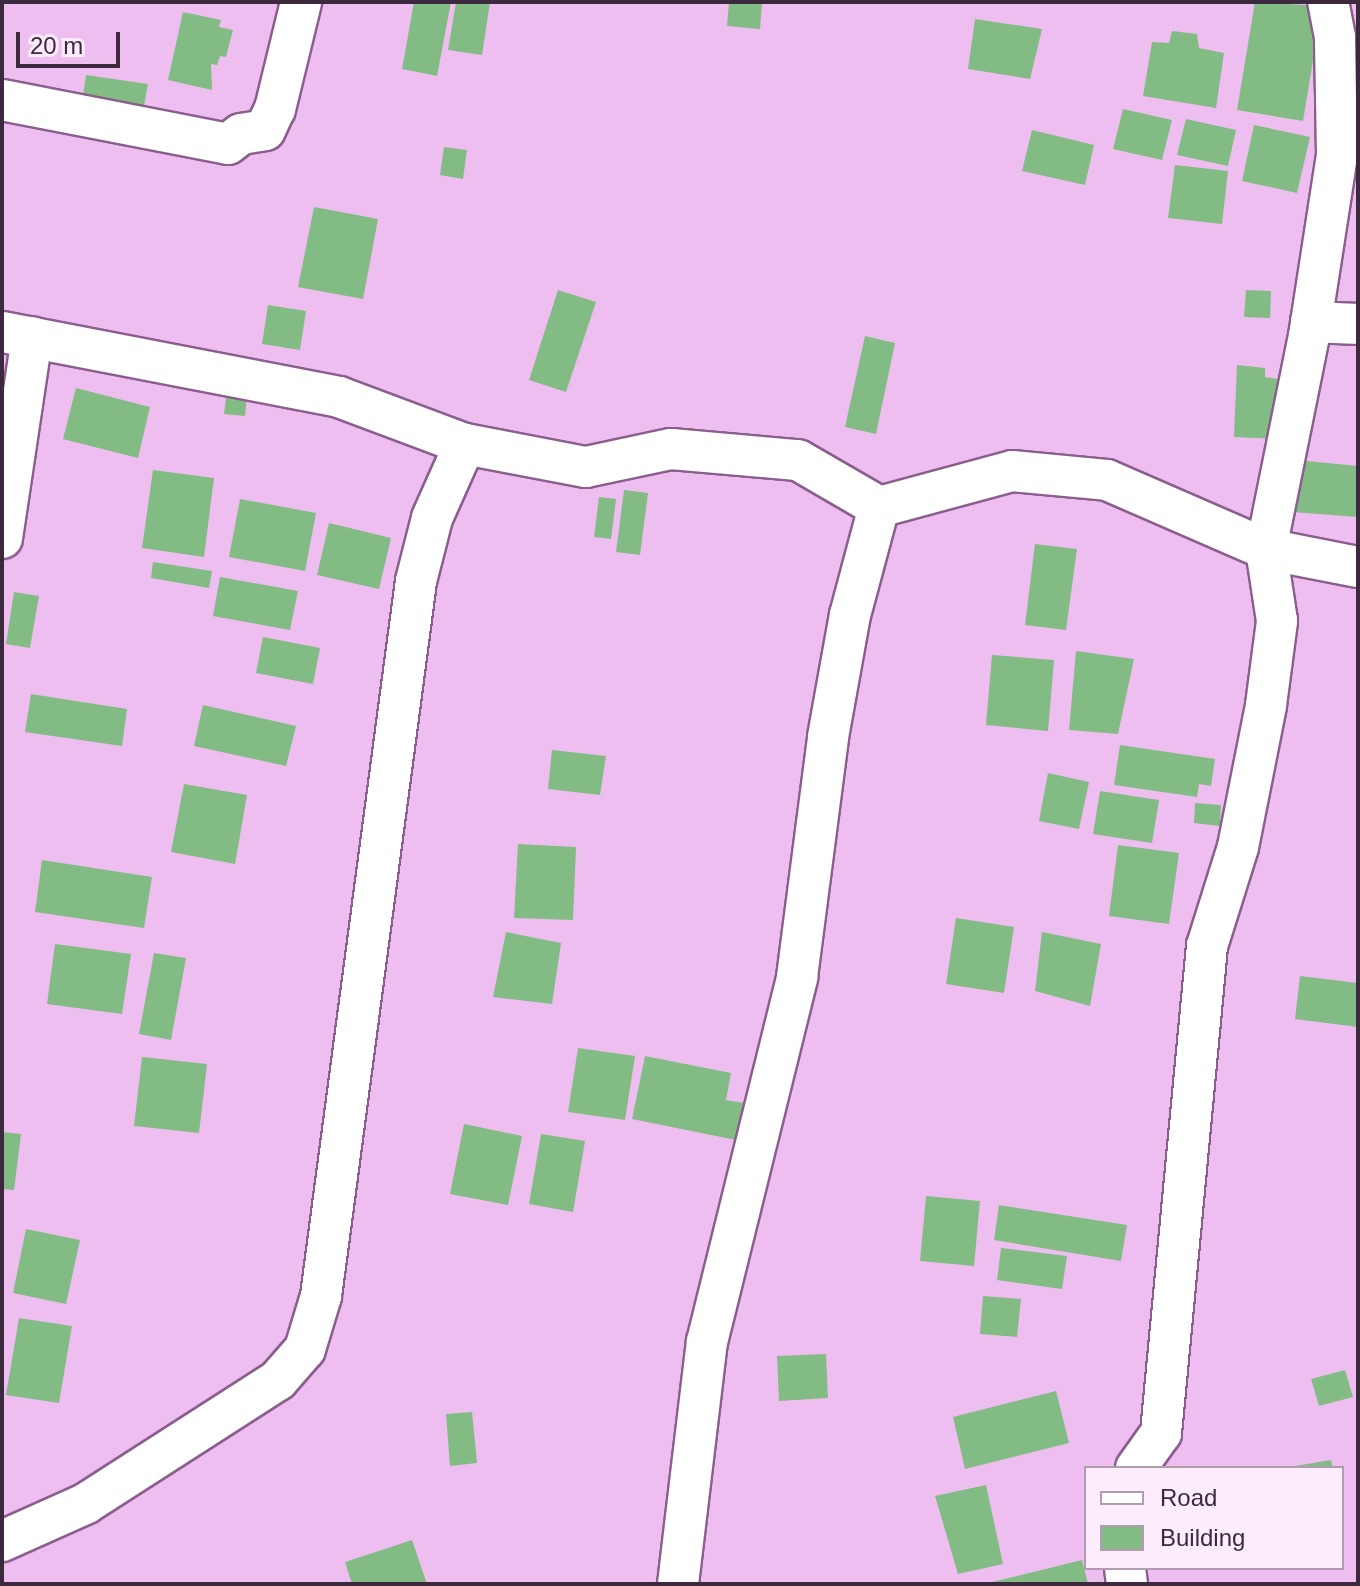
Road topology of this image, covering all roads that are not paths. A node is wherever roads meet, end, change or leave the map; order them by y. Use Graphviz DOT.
graph roads {
  1 [pos="301,2"];
  2 [pos="1328,2"];
  3 [pos="2,100"];
  4 [pos="1311,322"];
  5 [pos="1358,324"];
  6 [pos="17,334"];
  7 [pos="465,444"];
  8 [pos="879,507"];
  9 [pos="2,538"];
  10 [pos="1266,549"];
  11 [pos="1358,567"];
  12 [pos="1137,1466"];
  13 [pos="2,1541"];
  14 [pos="678,1584"];
  1 -- 3 [label="street"];
  2 -- 4 [label="street"];
  4 -- 5 [label="street"];
  4 -- 10 [label="street"];
  6 -- 7 [label="street"];
  6 -- 9 [label="street"];
  7 -- 8 [label="street"];
  7 -- 13 [label="street"];
  8 -- 10 [label="street"];
  8 -- 14 [label="street"];
  10 -- 11 [label="street"];
  10 -- 12 [label="street"];
}
